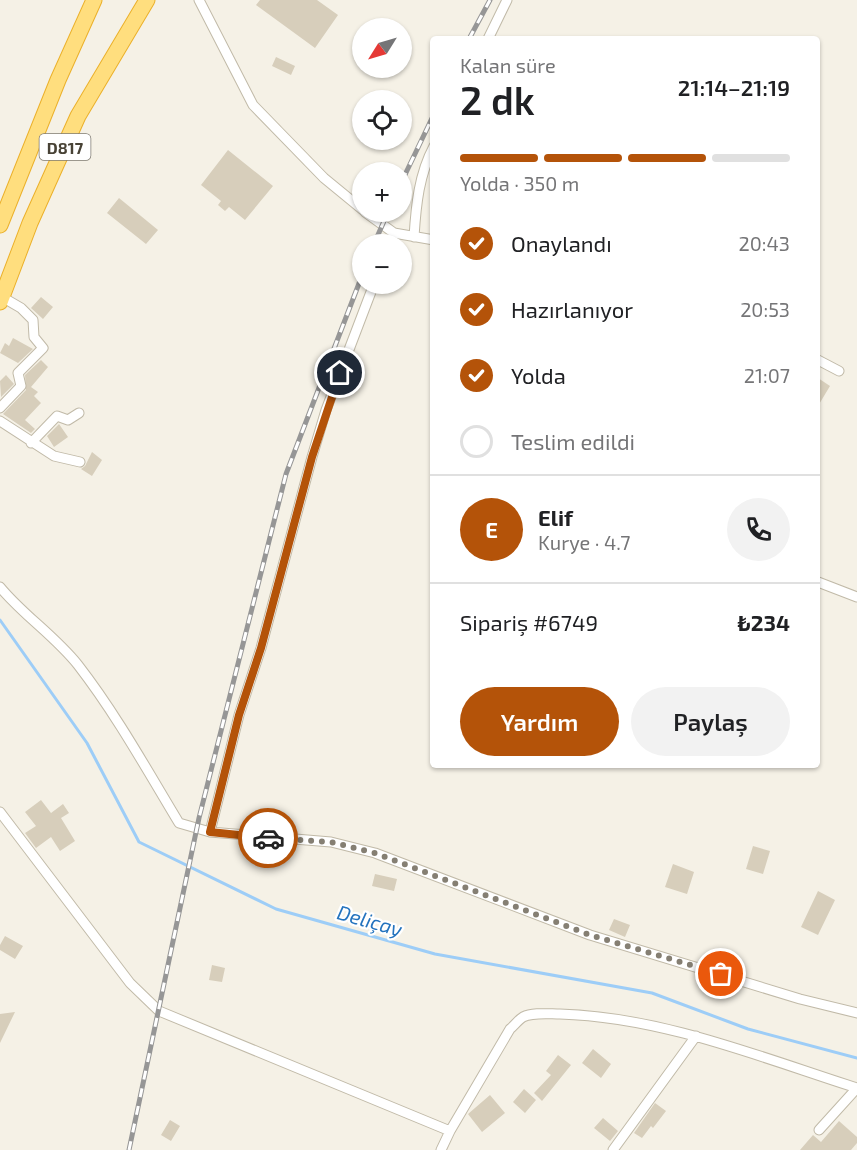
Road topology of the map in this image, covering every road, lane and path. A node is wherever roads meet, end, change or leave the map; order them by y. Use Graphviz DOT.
graph roads {
  1 [pos="94,0"];
  2 [pos="147,0"];
  3 [pos="199,0"];
  4 [pos="507,0"];
  5 [pos="489,36"];
  6 [pos="430,153"];
  7 [pos="352,201"];
  8 [pos="379,222"];
  9 [pos="0,224"];
  10 [pos="394,233"];
  11 [pos="414,237"];
  12 [pos="430,239"];
  13 [pos="370,294"];
  14 [pos="1,300"];
  15 [pos="820,361"];
  16 [pos="839,370"];
  17 [pos="0,408"];
  18 [pos="79,413"];
  19 [pos="0,421"];
  20 [pos="31,442"];
  21 [pos="80,462"];
  22 [pos="820,583"];
  23 [pos="0,587"];
  24 [pos="857,597"];
  25 [pos="0,812"];
  26 [pos="210,832"];
  27 [pos="857,1013"];
  28 [pos="696,1036"];
  29 [pos="857,1088"];
  30 [pos="819,1130"];
  31 [pos="450,1131"];
  32 [pos="441,1150"];
  33 [pos="613,1150"];
  1 -- 9 [label="highway, D817"];
  2 -- 14 [label="highway, D817"];
  3 -- 7 [label="street"];
  4 -- 5 [label="street"];
  6 -- 11 [label="street"];
  8 -- 10 [label="street"];
  10 -- 11 [label="street"];
  11 -- 12 [label="street"];
  13 -- 26 [label="street"];
  14 -- 17 [label="street"];
  15 -- 16 [label="street"];
  18 -- 20 [label="street"];
  19 -- 20 [label="street"];
  20 -- 21 [label="street"];
  22 -- 24 [label="street"];
  23 -- 26 [label="street"];
  25 -- 31 [label="street"];
  26 -- 27 [label="street"];
  28 -- 29 [label="street"];
  28 -- 31 [label="street"];
  28 -- 33 [label="street"];
  29 -- 30 [label="street"];
  31 -- 32 [label="street"];
}
